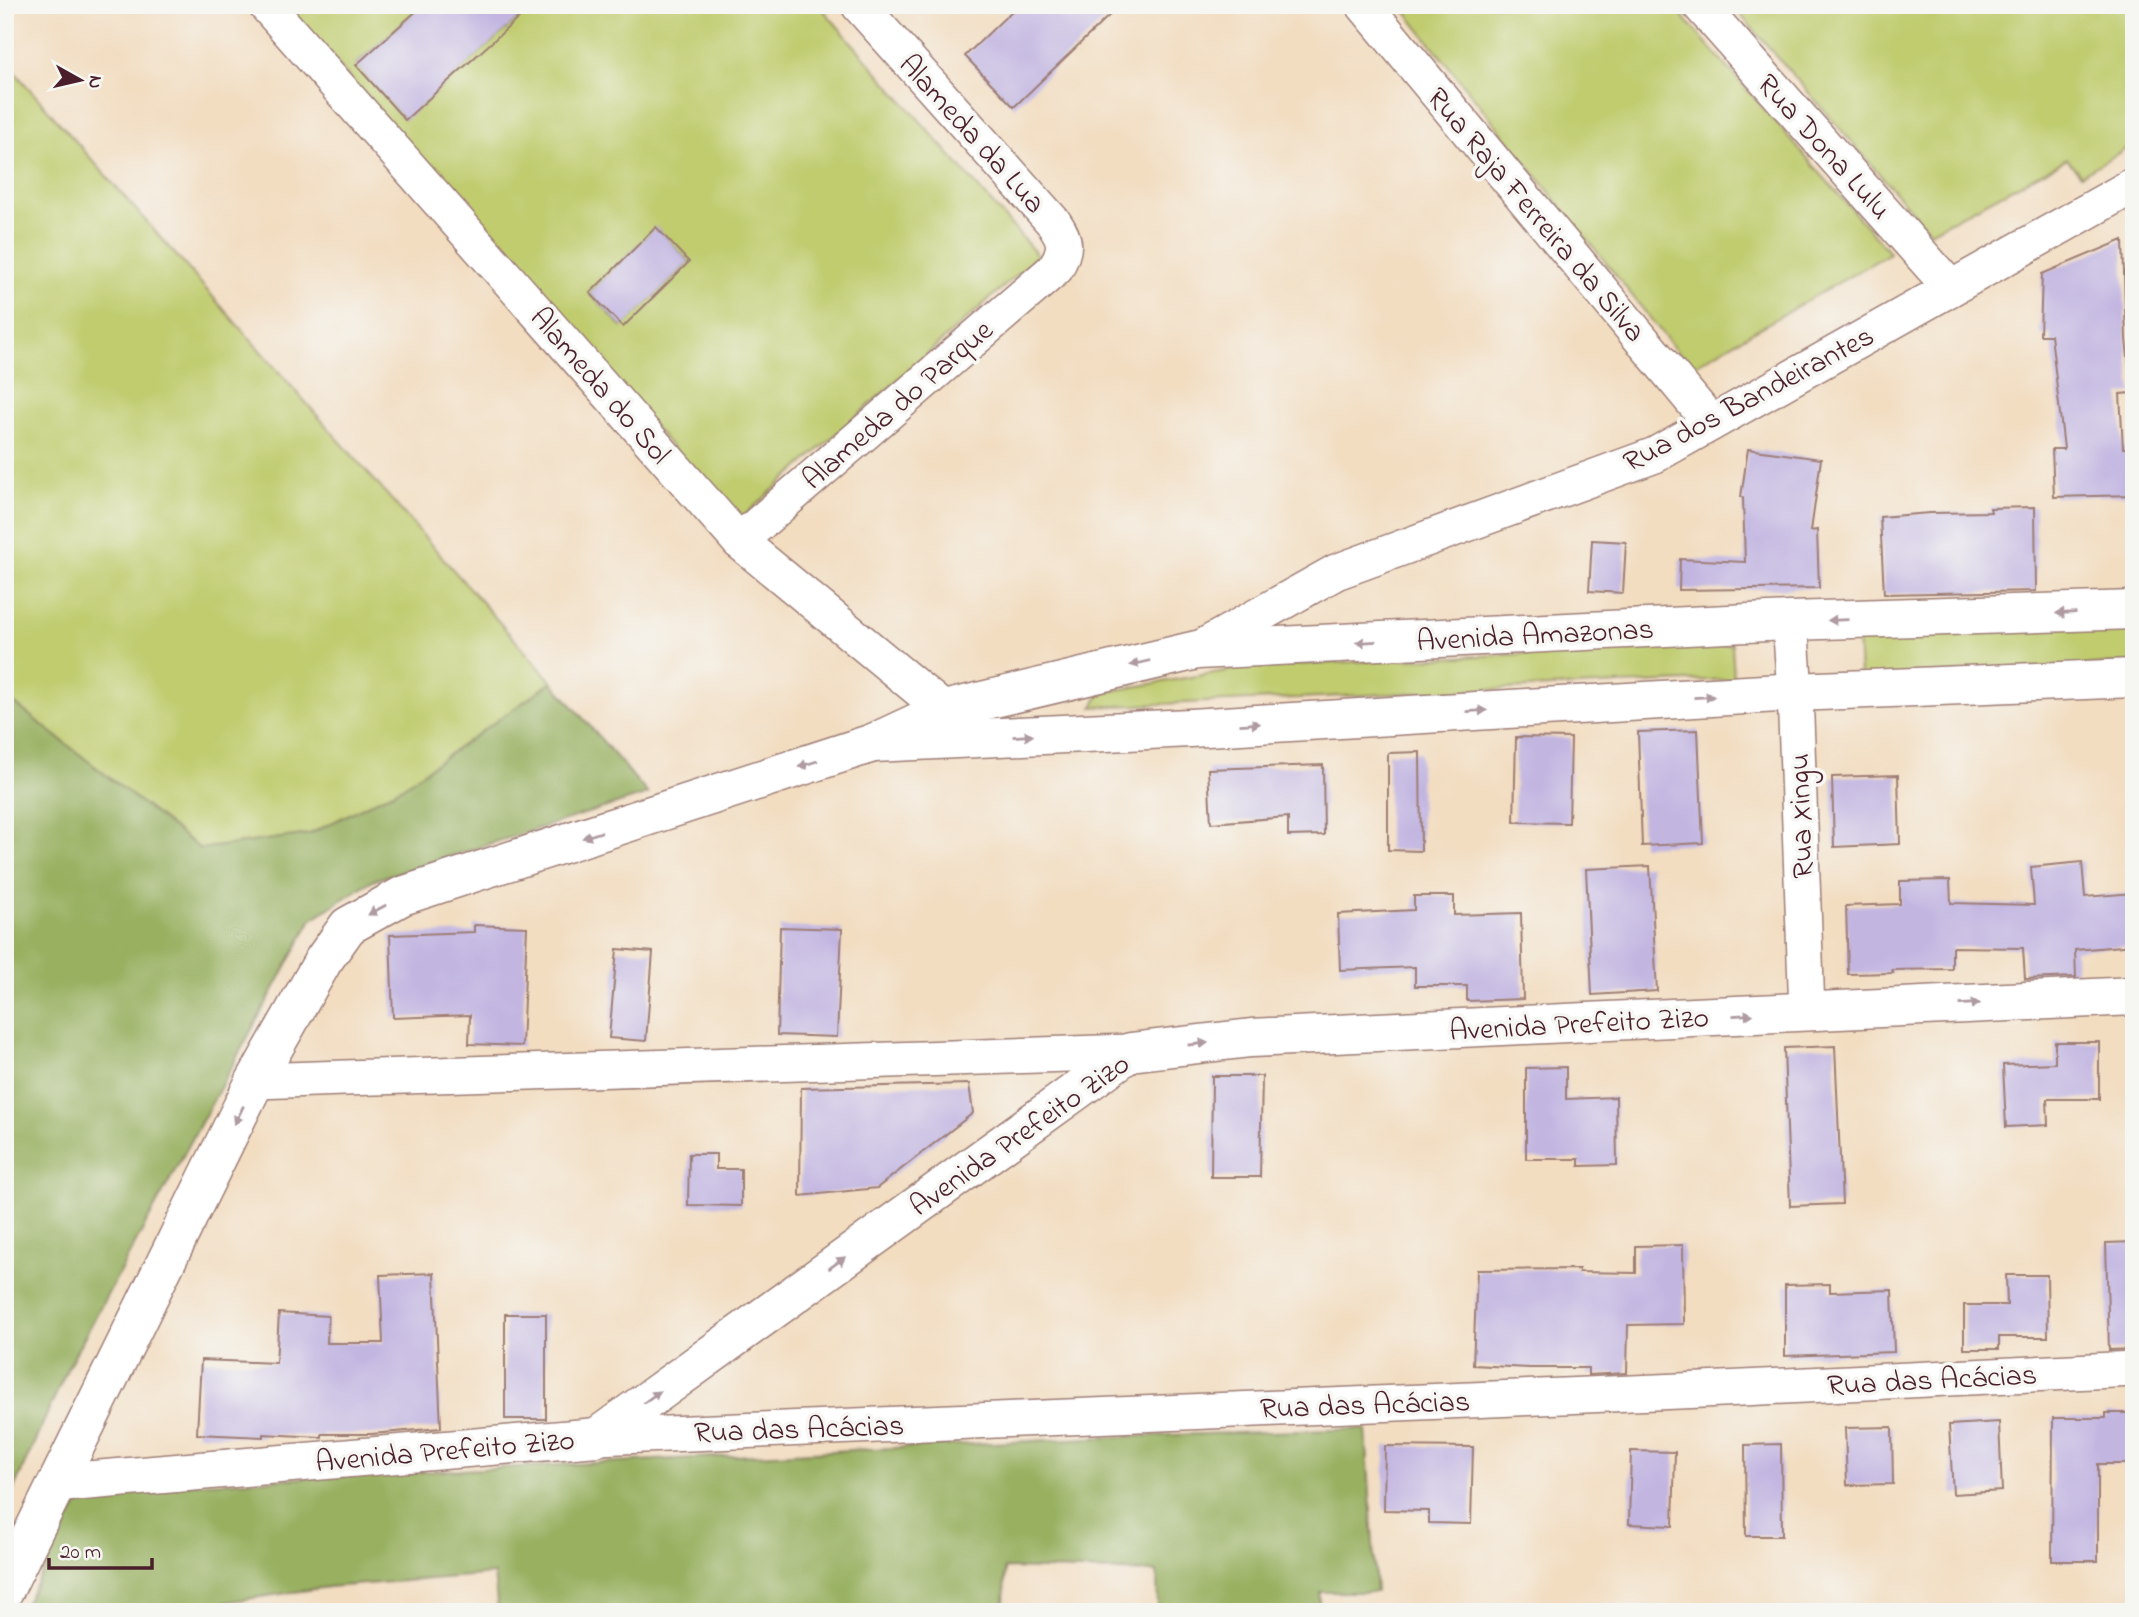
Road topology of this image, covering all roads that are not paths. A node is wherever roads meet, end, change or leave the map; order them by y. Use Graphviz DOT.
graph roads {
  1 [pos="266,5"];
  2 [pos="859,5"];
  3 [pos="1364,5"];
  4 [pos="1700,5"];
  5 [pos="2134,185"];
  6 [pos="1056,268"];
  7 [pos="1950,287"];
  8 [pos="1711,423"];
  9 [pos="739,541"];
  10 [pos="2134,610"];
  11 [pos="1790,621"];
  12 [pos="1196,650"];
  13 [pos="2134,678"];
  14 [pos="1795,692"];
  15 [pos="949,725"];
  16 [pos="2134,996"];
  17 [pos="1807,1011"];
  18 [pos="1130,1052"];
  19 [pos="255,1081"];
  20 [pos="2134,1369"];
  21 [pos="597,1437"];
  22 [pos="59,1483"];
  23 [pos="5,1589"];
  1 -- 9 [label="street, Alameda do Sol"];
  2 -- 6 [label="street, Alameda da Lua"];
  3 -- 8 [label="street, Rua Raja Ferreira da Silva"];
  4 -- 7 [label="street, Rua Dona Lulu"];
  5 -- 7 [label="street, Rua dos Bandeirantes"];
  6 -- 9 [label="street, Alameda do Parque"];
  7 -- 8 [label="street, Rua dos Bandeirantes"];
  8 -- 12 [label="street, Rua dos Bandeirantes"];
  9 -- 15 [label="street, Alameda do Sol"];
  10 -- 11 [label="main road, Avenida Amazonas, one-way"];
  11 -- 12 [label="main road, Avenida Amazonas, one-way"];
  11 -- 14 [label="street, Rua Xingu"];
  12 -- 15 [label="main road, Avenida Amazonas, one-way"];
  13 -- 14 [label="main road"];
  15 -- 14 [label="main road, one-way"];
  14 -- 17 [label="street, Rua Xingu"];
  15 -- 19 [label="main road, one-way"];
  17 -- 16 [label="main road, Avenida Prefeito Zizo, one-way"];
  18 -- 17 [label="main road, Avenida Prefeito Zizo, one-way"];
  18 -- 19 [label="street"];
  21 -- 18 [label="main road, Avenida Prefeito Zizo, one-way"];
  19 -- 22 [label="main road, one-way"];
  20 -- 21 [label="street, Rua das Acácias"];
  21 -- 22 [label="main road, Avenida Prefeito Zizo"];
  22 -- 23 [label="main road"];
}
